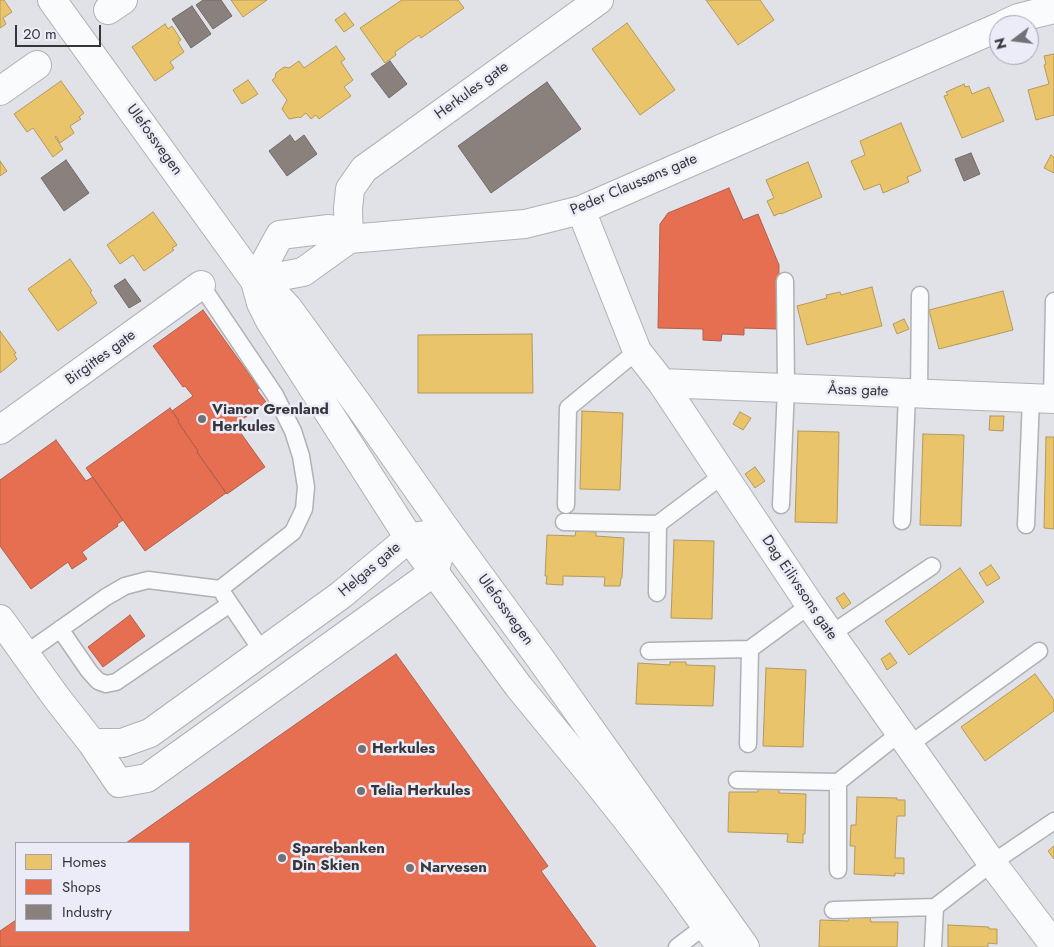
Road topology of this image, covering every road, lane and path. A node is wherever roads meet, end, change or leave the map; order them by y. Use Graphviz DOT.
graph roads {
  1 [pos="52,0"];
  2 [pos="600,0"];
  3 [pos="1054,10"];
  4 [pos="1025,15"];
  5 [pos="989,27"];
  6 [pos="37,65"];
  7 [pos="0,91"];
  8 [pos="581,210"];
  9 [pos="349,239"];
  10 [pos="255,281"];
  11 [pos="785,282"];
  12 [pos="201,285"];
  13 [pos="920,295"];
  14 [pos="1054,301"];
  15 [pos="637,351"];
  16 [pos="662,383"];
  17 [pos="786,388"];
  18 [pos="913,393"];
  19 [pos="1046,398"];
  20 [pos="0,430"];
  21 [pos="724,475"];
  22 [pos="566,505"];
  23 [pos="781,505"];
  24 [pos="902,521"];
  25 [pos="564,522"];
  26 [pos="658,524"];
  27 [pos="1026,525"];
  28 [pos="447,530"];
  29 [pos="409,538"];
  30 [pos="932,566"];
  31 [pos="434,572"];
  32 [pos="220,589"];
  33 [pos="656,592"];
  34 [pos="230,604"];
  35 [pos="810,605"];
  36 [pos="0,619"];
  37 [pos="60,628"];
  38 [pos="830,634"];
  39 [pos="750,649"];
  40 [pos="262,651"];
  41 [pos="649,651"];
  42 [pos="1039,651"];
  43 [pos="25,654"];
  44 [pos="905,739"];
  45 [pos="92,743"];
  46 [pos="748,744"];
  47 [pos="737,780"];
  48 [pos="838,782"];
  49 [pos="1054,820"];
  50 [pos="992,863"];
  51 [pos="838,870"];
  52 [pos="935,907"];
  53 [pos="832,910"];
  54 [pos="706,925"];
  55 [pos="1054,945"];
  56 [pos="677,947"];
  57 [pos="721,947"];
  58 [pos="745,947"];
  59 [pos="933,947"];
  1 -- 10 [label="street, Ulefossvegen"];
  2 -- 9 [label="street, Herkules gate"];
  3 -- 4 [label="street, Peder Claussøns gate"];
  5 -- 8 [label="street, Peder Claussøns gate"];
  6 -- 7 [label="street"];
  8 -- 9 [label="street, Peder Claussøns gate"];
  8 -- 15 [label="street, Dag Eilivssons gate"];
  9 -- 10 [label="street"];
  9 -- 10 [label="street"];
  10 -- 28 [label="street, Ulefossvegen"];
  10 -- 29 [label="street, Ulefossvegen"];
  11 -- 17 [label="lane"];
  12 -- 20 [label="street, Birgittes gate"];
  12 -- 32 [label="lane"];
  13 -- 18 [label="lane"];
  14 -- 19 [label="lane"];
  15 -- 16 [label="street, Dag Eilivssons gate"];
  15 -- 22 [label="lane"];
  16 -- 17 [label="street, Åsas gate"];
  16 -- 21 [label="street, Dag Eilivssons gate"];
  17 -- 18 [label="street, Åsas gate"];
  17 -- 23 [label="lane"];
  18 -- 19 [label="street, Åsas gate"];
  18 -- 24 [label="lane"];
  19 -- 27 [label="lane"];
  21 -- 26 [label="lane"];
  21 -- 35 [label="street, Dag Eilivssons gate"];
  25 -- 26 [label="lane"];
  26 -- 33 [label="lane"];
  28 -- 29 [label="street, Helgas gate"];
  28 -- 31 [label="street"];
  28 -- 58 [label="street, Ulefossvegen"];
  29 -- 31 [label="street, Ulefossvegen"];
  29 -- 40 [label="street, Helgas gate"];
  30 -- 38 [label="lane"];
  31 -- 45 [label="street"];
  31 -- 54 [label="street, Ulefossvegen"];
  32 -- 34 [label="lane"];
  32 -- 37 [label="lane"];
  34 -- 37 [label="lane"];
  34 -- 40 [label="lane"];
  35 -- 38 [label="street, Dag Eilivssons gate"];
  35 -- 39 [label="lane"];
  36 -- 43 [label="street"];
  37 -- 43 [label="lane"];
  38 -- 44 [label="street, Dag Eilivssons gate"];
  39 -- 41 [label="lane"];
  39 -- 46 [label="lane"];
  40 -- 45 [label="street, Helgas gate"];
  42 -- 44 [label="lane"];
  43 -- 45 [label="street"];
  44 -- 48 [label="lane"];
  44 -- 50 [label="street, Dag Eilivssons gate"];
  47 -- 48 [label="lane"];
  48 -- 51 [label="lane"];
  49 -- 50 [label="lane"];
  50 -- 52 [label="lane"];
  50 -- 55 [label="street, Dag Eilivssons gate"];
  52 -- 53 [label="lane"];
  52 -- 59 [label="lane"];
  54 -- 56 [label="lane"];
  54 -- 57 [label="street, Ulefossvegen"];
}
